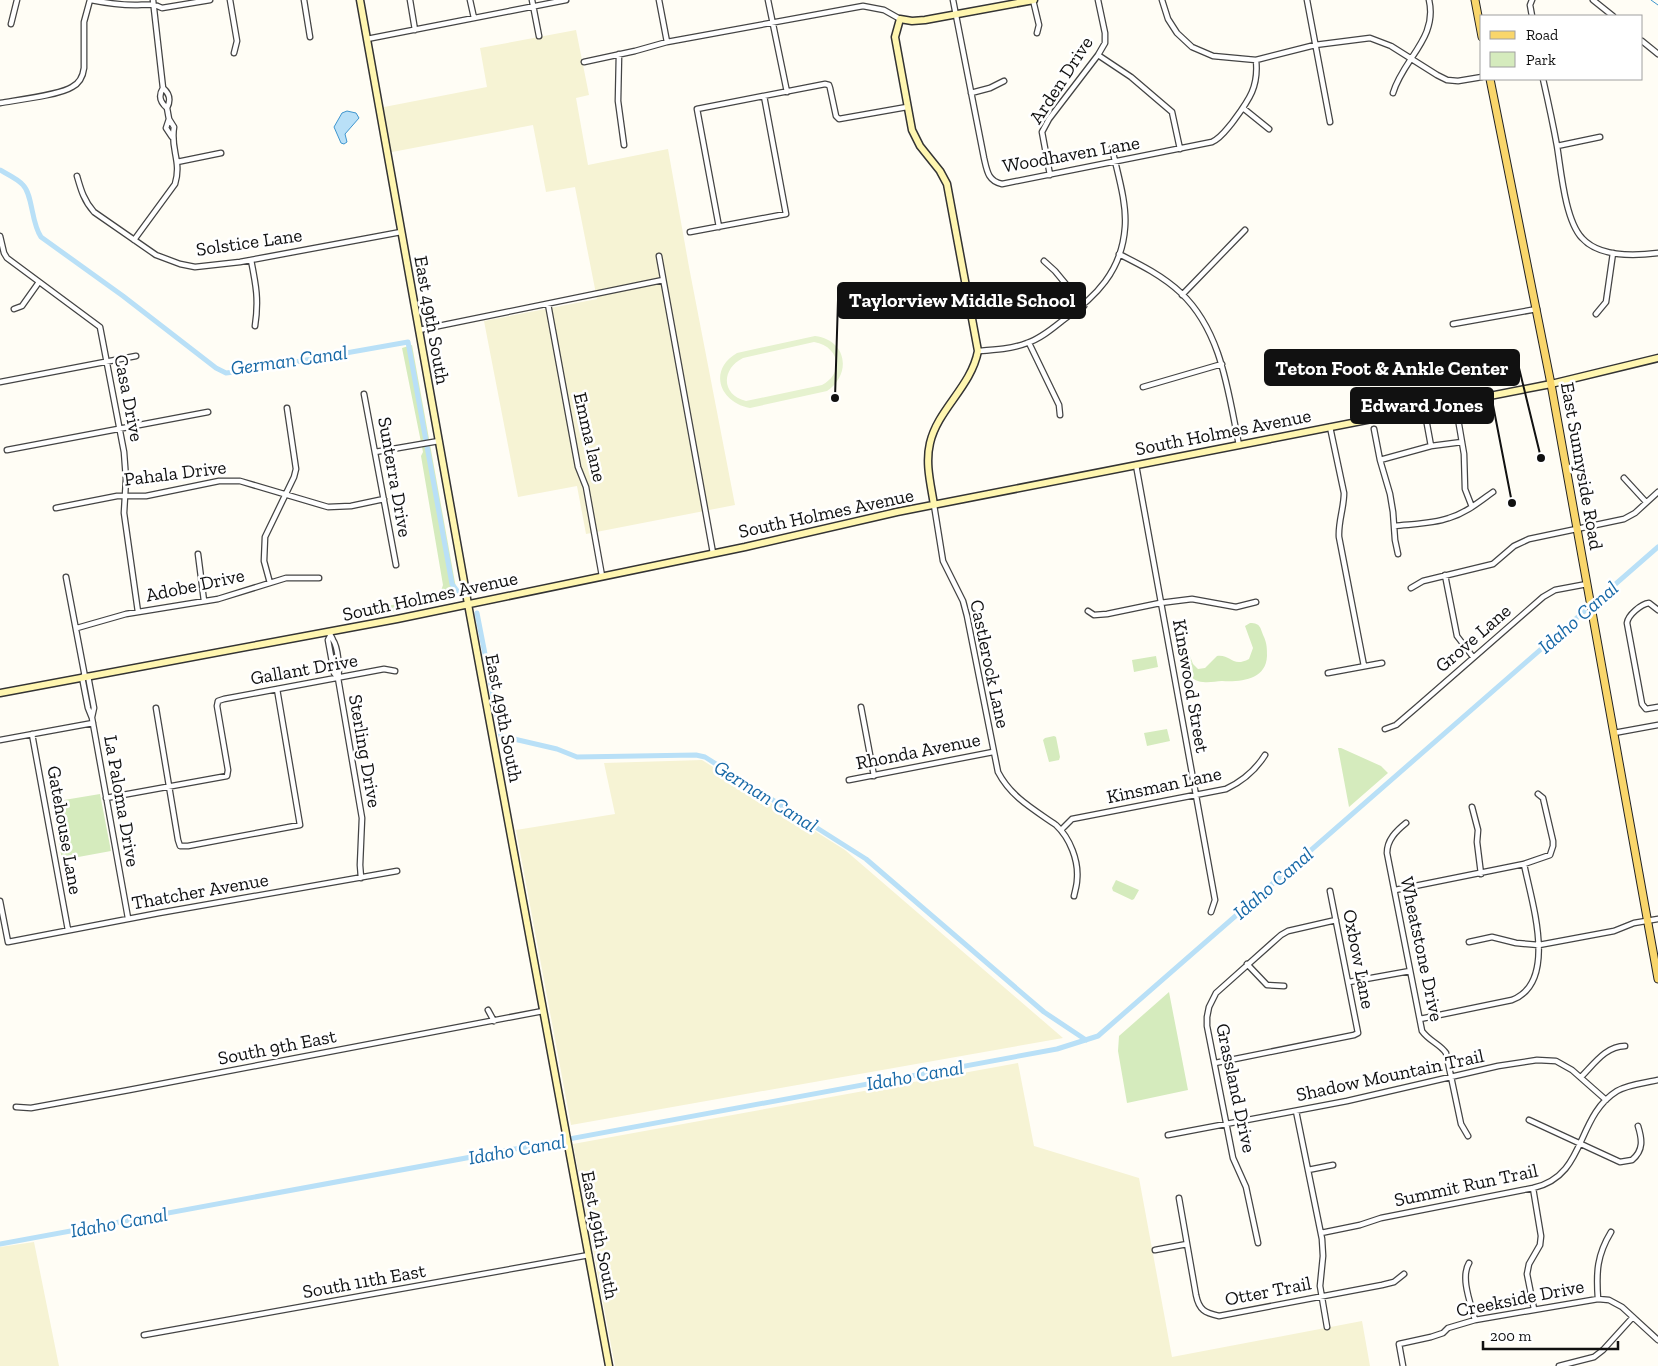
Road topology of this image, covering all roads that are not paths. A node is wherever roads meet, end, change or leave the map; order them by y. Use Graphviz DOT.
graph roads {
  1 [pos="17,0"];
  2 [pos="91,0"];
  3 [pos="210,0"];
  4 [pos="230,0"];
  5 [pos="304,0"];
  6 [pos="360,0"];
  7 [pos="410,0"];
  8 [pos="470,0"];
  9 [pos="532,0"];
  10 [pos="566,0"];
  11 [pos="659,0"];
  12 [pos="768,0"];
  13 [pos="953,0"];
  14 [pos="1034,0"];
  15 [pos="1098,0"];
  16 [pos="1162,0"];
  17 [pos="1307,0"];
  18 [pos="1429,0"];
  19 [pos="1475,0"];
  20 [pos="1532,0"];
  21 [pos="1593,0"];
  22 [pos="156,2"];
  23 [pos="533,6"];
  24 [pos="956,15"];
  25 [pos="1532,15"];
  26 [pos="1612,15"];
  27 [pos="474,18"];
  28 [pos="900,19"];
  29 [pos="773,23"];
  30 [pos="11,24"];
  31 [pos="1480,26"];
  32 [pos="415,30"];
  33 [pos="1037,34"];
  34 [pos="539,36"];
  35 [pos="310,37"];
  36 [pos="367,39"];
  37 [pos="667,42"];
  38 [pos="1643,42"];
  39 [pos="1316,46"];
  40 [pos="234,53"];
  41 [pos="619,54"];
  42 [pos="1658,54"];
  43 [pos="1098,55"];
  44 [pos="1411,59"];
  45 [pos="1256,60"];
  46 [pos="584,62"];
  47 [pos="1480,76"];
  48 [pos="1490,80"];
  49 [pos="1543,80"];
  50 [pos="1004,81"];
  51 [pos="163,88"];
  52 [pos="787,92"];
  53 [pos="971,92"];
  54 [pos="1392,93"];
  55 [pos="764,96"];
  56 [pos="0,103"];
  57 [pos="907,107"];
  58 [pos="167,108"];
  59 [pos="1243,108"];
  60 [pos="169,117"];
  61 [pos="1330,122"];
  62 [pos="1269,129"];
  63 [pos="172,137"];
  64 [pos="1600,137"];
  65 [pos="624,145"];
  66 [pos="1557,146"];
  67 [pos="1112,148"];
  68 [pos="1180,149"];
  69 [pos="221,153"];
  70 [pos="177,162"];
  71 [pos="1115,162"];
  72 [pos="1050,175"];
  73 [pos="77,176"];
  74 [pos="719,227"];
  75 [pos="1245,230"];
  76 [pos="401,232"];
  77 [pos="690,232"];
  78 [pos="0,236"];
  79 [pos="134,240"];
  80 [pos="1613,252"];
  81 [pos="1658,253"];
  82 [pos="1120,254"];
  83 [pos="659,256"];
  84 [pos="251,260"];
  85 [pos="1044,261"];
  86 [pos="663,280"];
  87 [pos="39,282"];
  88 [pos="1182,294"];
  89 [pos="548,304"];
  90 [pos="1084,306"];
  91 [pos="14,309"];
  92 [pos="1537,309"];
  93 [pos="1596,314"];
  94 [pos="1454,324"];
  95 [pos="255,326"];
  96 [pos="419,330"];
  97 [pos="1029,343"];
  98 [pos="978,351"];
  99 [pos="136,356"];
  100 [pos="1658,358"];
  101 [pos="107,362"];
  102 [pos="1222,364"];
  103 [pos="0,382"];
  104 [pos="1551,384"];
  105 [pos="1142,388"];
  106 [pos="364,394"];
  107 [pos="287,408"];
  108 [pos="1424,408"];
  109 [pos="208,412"];
  110 [pos="1457,413"];
  111 [pos="1060,415"];
  112 [pos="1330,426"];
  113 [pos="120,429"];
  114 [pos="1374,429"];
  115 [pos="439,441"];
  116 [pos="1462,442"];
  117 [pos="1239,445"];
  118 [pos="1432,446"];
  119 [pos="7,450"];
  120 [pos="375,452"];
  121 [pos="1380,460"];
  122 [pos="1136,465"];
  123 [pos="1624,478"];
  124 [pos="1493,492"];
  125 [pos="1658,492"];
  126 [pos="286,494"];
  127 [pos="125,496"];
  128 [pos="384,500"];
  129 [pos="1646,502"];
  130 [pos="934,505"];
  131 [pos="1472,507"];
  132 [pos="56,508"];
  133 [pos="1394,526"];
  134 [pos="1577,530"];
  135 [pos="713,553"];
  136 [pos="198,554"];
  137 [pos="1398,554"];
  138 [pos="396,565"];
  139 [pos="602,576"];
  140 [pos="1445,576"];
  141 [pos="66,577"];
  142 [pos="319,578"];
  143 [pos="270,583"];
  144 [pos="1587,584"];
  145 [pos="1411,588"];
  146 [pos="204,602"];
  147 [pos="1256,602"];
  148 [pos="1160,603"];
  149 [pos="468,604"];
  150 [pos="1658,610"];
  151 [pos="1088,611"];
  152 [pos="138,612"];
  153 [pos="77,628"];
  154 [pos="330,634"];
  155 [pos="1473,657"];
  156 [pos="1382,663"];
  157 [pos="1364,666"];
  158 [pos="395,671"];
  159 [pos="1328,673"];
  160 [pos="85,677"];
  161 [pos="338,678"];
  162 [pos="277,689"];
  163 [pos="0,693"];
  164 [pos="861,707"];
  165 [pos="1658,707"];
  166 [pos="156,708"];
  167 [pos="93,721"];
  168 [pos="1658,725"];
  169 [pos="1385,729"];
  170 [pos="32,734"];
  171 [pos="1614,734"];
  172 [pos="0,740"];
  173 [pos="993,752"];
  174 [pos="1265,755"];
  175 [pos="874,776"];
  176 [pos="849,780"];
  177 [pos="169,787"];
  178 [pos="1538,794"];
  179 [pos="1196,795"];
  180 [pos="106,798"];
  181 [pos="1472,807"];
  182 [pos="1406,823"];
  183 [pos="1061,830"];
  184 [pos="1524,864"];
  185 [pos="397,871"];
  186 [pos="1481,874"];
  187 [pos="361,878"];
  188 [pos="1395,890"];
  189 [pos="1330,891"];
  190 [pos="1074,896"];
  191 [pos="0,900"];
  192 [pos="1212,912"];
  193 [pos="128,918"];
  194 [pos="1658,919"];
  195 [pos="1336,920"];
  196 [pos="1648,921"];
  197 [pos="68,930"];
  198 [pos="1469,942"];
  199 [pos="1539,945"];
  200 [pos="1247,964"];
  201 [pos="1410,971"];
  202 [pos="1658,979"];
  203 [pos="1349,982"];
  204 [pos="1284,986"];
  205 [pos="488,1010"];
  206 [pos="543,1011"];
  207 [pos="1420,1019"];
  208 [pos="494,1021"];
  209 [pos="1625,1046"];
  210 [pos="1215,1063"];
  211 [pos="1452,1077"];
  212 [pos="1581,1077"];
  213 [pos="1658,1080"];
  214 [pos="1606,1100"];
  215 [pos="16,1107"];
  216 [pos="1296,1110"];
  217 [pos="1529,1120"];
  218 [pos="1227,1124"];
  219 [pos="1638,1126"];
  220 [pos="1168,1135"];
  221 [pos="1468,1136"];
  222 [pos="1579,1144"];
  223 [pos="1333,1165"];
  224 [pos="1308,1170"];
  225 [pos="1533,1188"];
  226 [pos="1179,1198"];
  227 [pos="1611,1232"];
  228 [pos="1321,1233"];
  229 [pos="1258,1243"];
  230 [pos="1187,1244"];
  231 [pos="1155,1250"];
  232 [pos="589,1255"];
  233 [pos="1469,1263"];
  234 [pos="1404,1274"];
  235 [pos="1322,1296"];
  236 [pos="1598,1299"];
  237 [pos="1534,1309"];
  238 [pos="1633,1317"];
  239 [pos="1475,1320"];
  240 [pos="1327,1327"];
  241 [pos="144,1335"];
  242 [pos="1658,1340"];
  243 [pos="1582,1364"];
  244 [pos="609,1366"];
  245 [pos="1403,1366"];
  246 [pos="1559,1366"];
  1 -- 30 [label="street"];
  2 -- 22 [label="street"];
  2 -- 56 [label="street"];
  3 -- 22 [label="street"];
  4 -- 40 [label="street"];
  5 -- 35 [label="street"];
  6 -- 36 [label="street, East 49th South"];
  7 -- 32 [label="street"];
  8 -- 27 [label="street"];
  9 -- 23 [label="street"];
  10 -- 23 [label="street"];
  11 -- 37 [label="street"];
  12 -- 29 [label="street"];
  13 -- 24 [label="street, Woodhaven Lane"];
  14 -- 24 [label="street"];
  14 -- 33 [label="street"];
  15 -- 43 [label="street, Arden Drive"];
  16 -- 45 [label="street"];
  17 -- 39 [label="street"];
  18 -- 44 [label="street"];
  19 -- 31 [label="main road"];
  20 -- 25 [label="street"];
  21 -- 26 [label="street"];
  22 -- 51 [label="street"];
  23 -- 27 [label="street"];
  23 -- 34 [label="street"];
  24 -- 28 [label="street"];
  24 -- 53 [label="street, Woodhaven Lane"];
  27 -- 32 [label="street"];
  28 -- 29 [label="street"];
  28 -- 57 [label="street, Castlerock Lane"];
  29 -- 37 [label="street"];
  29 -- 52 [label="street"];
  32 -- 36 [label="street"];
  36 -- 76 [label="street, East 49th South"];
  37 -- 41 [label="street"];
  38 -- 42 [label="street"];
  39 -- 44 [label="street"];
  39 -- 45 [label="street"];
  39 -- 61 [label="street"];
  41 -- 46 [label="street"];
  41 -- 65 [label="street"];
  43 -- 68 [label="street"];
  43 -- 72 [label="street, Arden Drive"];
  44 -- 47 [label="street"];
  44 -- 54 [label="street"];
  45 -- 59 [label="street, Woodhaven Lane"];
  48 -- 92 [label="main road, East Sunnyside Road"];
  49 -- 66 [label="street"];
  50 -- 53 [label="street"];
  51 -- 58 [label="street"];
  51 -- 58 [label="street"];
  52 -- 55 [label="street"];
  52 -- 57 [label="street"];
  53 -- 72 [label="street, Woodhaven Lane"];
  55 -- 74 [label="street"];
  55 -- 74 [label="street"];
  57 -- 98 [label="street, Castlerock Lane"];
  58 -- 60 [label="street"];
  59 -- 62 [label="street"];
  59 -- 68 [label="street, Woodhaven Lane"];
  60 -- 63 [label="street"];
  60 -- 63 [label="street"];
  63 -- 70 [label="street"];
  64 -- 66 [label="street"];
  66 -- 80 [label="street"];
  67 -- 71 [label="street"];
  68 -- 71 [label="street, Woodhaven Lane"];
  69 -- 70 [label="street"];
  70 -- 79 [label="street"];
  71 -- 72 [label="street, Woodhaven Lane"];
  71 -- 82 [label="street"];
  73 -- 79 [label="street, Solstice Lane"];
  74 -- 77 [label="street"];
  75 -- 88 [label="street"];
  76 -- 84 [label="street, Solstice Lane"];
  76 -- 96 [label="street, East 49th South"];
  78 -- 87 [label="street, Casa Drive"];
  79 -- 84 [label="street, Solstice Lane"];
  80 -- 81 [label="street"];
  80 -- 93 [label="street"];
  82 -- 88 [label="street"];
  82 -- 90 [label="street"];
  83 -- 86 [label="street"];
  84 -- 95 [label="street"];
  85 -- 90 [label="street"];
  86 -- 89 [label="street"];
  86 -- 135 [label="street"];
  87 -- 91 [label="street"];
  87 -- 101 [label="street, Casa Drive"];
  88 -- 102 [label="street"];
  89 -- 96 [label="street"];
  89 -- 139 [label="street, Emma lane"];
  90 -- 97 [label="street"];
  92 -- 94 [label="street"];
  92 -- 104 [label="main road, East Sunnyside Road"];
  96 -- 115 [label="street, East 49th South"];
  97 -- 98 [label="street"];
  97 -- 111 [label="street"];
  98 -- 130 [label="street, Castlerock Lane"];
  99 -- 101 [label="street"];
  100 -- 104 [label="street, South Holmes Avenue"];
  101 -- 103 [label="street"];
  101 -- 113 [label="street, Casa Drive"];
  102 -- 105 [label="street"];
  102 -- 117 [label="street"];
  104 -- 108 [label="street, South Holmes Avenue"];
  104 -- 134 [label="main road, East Sunnyside Road"];
  106 -- 120 [label="street, Sunterra Drive"];
  107 -- 126 [label="street"];
  108 -- 112 [label="street, South Holmes Avenue"];
  108 -- 118 [label="street"];
  109 -- 113 [label="street"];
  110 -- 116 [label="street"];
  112 -- 117 [label="street, South Holmes Avenue"];
  112 -- 157 [label="street"];
  113 -- 119 [label="street"];
  113 -- 127 [label="street, Casa Drive"];
  114 -- 121 [label="street"];
  115 -- 120 [label="street"];
  115 -- 149 [label="street, East 49th South"];
  116 -- 118 [label="street"];
  116 -- 131 [label="street"];
  117 -- 122 [label="street, South Holmes Avenue"];
  118 -- 121 [label="street"];
  120 -- 128 [label="street, Sunterra Drive"];
  121 -- 133 [label="street"];
  122 -- 130 [label="street, South Holmes Avenue"];
  122 -- 148 [label="street, Kinswood Street"];
  123 -- 129 [label="street"];
  124 -- 131 [label="street"];
  125 -- 129 [label="street"];
  126 -- 127 [label="street, Pahala Drive"];
  126 -- 128 [label="street, Pahala Drive"];
  126 -- 143 [label="street"];
  127 -- 132 [label="street, Pahala Drive"];
  127 -- 152 [label="street, Casa Drive"];
  128 -- 138 [label="street, Sunterra Drive"];
  129 -- 134 [label="street"];
  130 -- 135 [label="street, South Holmes Avenue"];
  130 -- 173 [label="street, Castlerock Lane"];
  131 -- 133 [label="street"];
  133 -- 137 [label="street"];
  134 -- 140 [label="street"];
  134 -- 144 [label="main road, East Sunnyside Road"];
  135 -- 139 [label="street, South Holmes Avenue"];
  136 -- 146 [label="street"];
  139 -- 149 [label="street, South Holmes Avenue"];
  140 -- 145 [label="street"];
  140 -- 155 [label="street"];
  141 -- 153 [label="street, La Paloma Drive"];
  142 -- 143 [label="street, Adobe Drive"];
  143 -- 146 [label="street, Adobe Drive"];
  144 -- 155 [label="street, Grove Lane"];
  144 -- 171 [label="main road, East Sunnyside Road"];
  146 -- 152 [label="street, Adobe Drive"];
  147 -- 148 [label="street"];
  148 -- 151 [label="street"];
  148 -- 179 [label="street, Kinswood Street"];
  149 -- 154 [label="street, South Holmes Avenue"];
  149 -- 206 [label="street, East 49th South"];
  150 -- 165 [label="street"];
  152 -- 153 [label="street, Adobe Drive"];
  153 -- 160 [label="street, La Paloma Drive"];
  154 -- 160 [label="street, South Holmes Avenue"];
  154 -- 161 [label="street, Sterling Drive"];
  155 -- 169 [label="street, Grove Lane"];
  156 -- 157 [label="street"];
  157 -- 159 [label="street"];
  158 -- 161 [label="street, Gallant Drive"];
  160 -- 163 [label="street, South Holmes Avenue"];
  160 -- 167 [label="street, La Paloma Drive"];
  161 -- 162 [label="street, Gallant Drive"];
  161 -- 187 [label="street, Sterling Drive"];
  162 -- 177 [label="street, Gallant Drive"];
  162 -- 177 [label="street"];
  164 -- 175 [label="street"];
  166 -- 177 [label="street"];
  167 -- 170 [label="street"];
  167 -- 180 [label="street, La Paloma Drive"];
  168 -- 171 [label="street"];
  170 -- 172 [label="street"];
  170 -- 197 [label="street, Gatehouse Lane"];
  171 -- 196 [label="main road, East Sunnyside Road"];
  173 -- 175 [label="street, Rhonda Avenue"];
  173 -- 183 [label="street, Castlerock Lane"];
  174 -- 179 [label="street, Kinsman Lane"];
  175 -- 176 [label="street, Rhonda Avenue"];
  177 -- 180 [label="street"];
  178 -- 184 [label="street"];
  179 -- 183 [label="street, Kinsman Lane"];
  179 -- 192 [label="street, Kinswood Street"];
  180 -- 193 [label="street, La Paloma Drive"];
  181 -- 186 [label="street"];
  182 -- 188 [label="street, Wheatstone Drive"];
  183 -- 190 [label="street, Castlerock Lane"];
  184 -- 186 [label="street"];
  184 -- 199 [label="street"];
  185 -- 187 [label="street, Thatcher Avenue"];
  186 -- 188 [label="street"];
  187 -- 193 [label="street, Thatcher Avenue"];
  188 -- 201 [label="street, Wheatstone Drive"];
  189 -- 195 [label="street, Oxbow Lane"];
  191 -- 197 [label="street, Thatcher Avenue"];
  193 -- 197 [label="street, Thatcher Avenue"];
  194 -- 196 [label="street"];
  195 -- 200 [label="street, Grassland Drive"];
  195 -- 203 [label="street, Oxbow Lane"];
  196 -- 199 [label="street"];
  196 -- 202 [label="main road, East Sunnyside Road"];
  198 -- 199 [label="street"];
  199 -- 207 [label="street"];
  200 -- 204 [label="street"];
  200 -- 210 [label="street, Grassland Drive"];
  201 -- 203 [label="street"];
  201 -- 207 [label="street, Wheatstone Drive"];
  203 -- 210 [label="street, Oxbow Lane"];
  205 -- 208 [label="street"];
  206 -- 208 [label="street, South 9th East"];
  206 -- 232 [label="street, East 49th South"];
  207 -- 211 [label="street, Wheatstone Drive"];
  208 -- 215 [label="street, South 9th East"];
  209 -- 212 [label="street"];
  210 -- 218 [label="street, Grassland Drive"];
  211 -- 212 [label="street, Shadow Mountain Trail"];
  211 -- 216 [label="street, Shadow Mountain Trail"];
  211 -- 221 [label="street, Wheatstone Drive"];
  212 -- 214 [label="street, Shadow Mountain Trail"];
  213 -- 214 [label="street, Summit Run Trail"];
  214 -- 222 [label="street, Summit Run Trail"];
  216 -- 218 [label="street, Shadow Mountain Trail"];
  216 -- 224 [label="street"];
  217 -- 222 [label="street"];
  218 -- 220 [label="street, Shadow Mountain Trail"];
  218 -- 229 [label="street, Grassland Drive"];
  219 -- 222 [label="street"];
  222 -- 225 [label="street, Summit Run Trail"];
  223 -- 224 [label="street"];
  224 -- 228 [label="street"];
  225 -- 228 [label="street, Summit Run Trail"];
  225 -- 237 [label="street"];
  226 -- 230 [label="street"];
  227 -- 236 [label="street"];
  228 -- 235 [label="street"];
  230 -- 231 [label="street"];
  230 -- 235 [label="street, Otter Trail"];
  232 -- 241 [label="street, South 11th East"];
  232 -- 244 [label="street, East 49th South"];
  233 -- 239 [label="street"];
  234 -- 235 [label="street, Otter Trail"];
  235 -- 240 [label="street"];
  236 -- 237 [label="street, Creekside Drive"];
  236 -- 238 [label="street, Creekside Drive"];
  237 -- 239 [label="street, Creekside Drive"];
  238 -- 242 [label="street, Creekside Drive"];
  238 -- 243 [label="street"];
  239 -- 245 [label="street, Creekside Drive"];
  243 -- 246 [label="street"];
}
